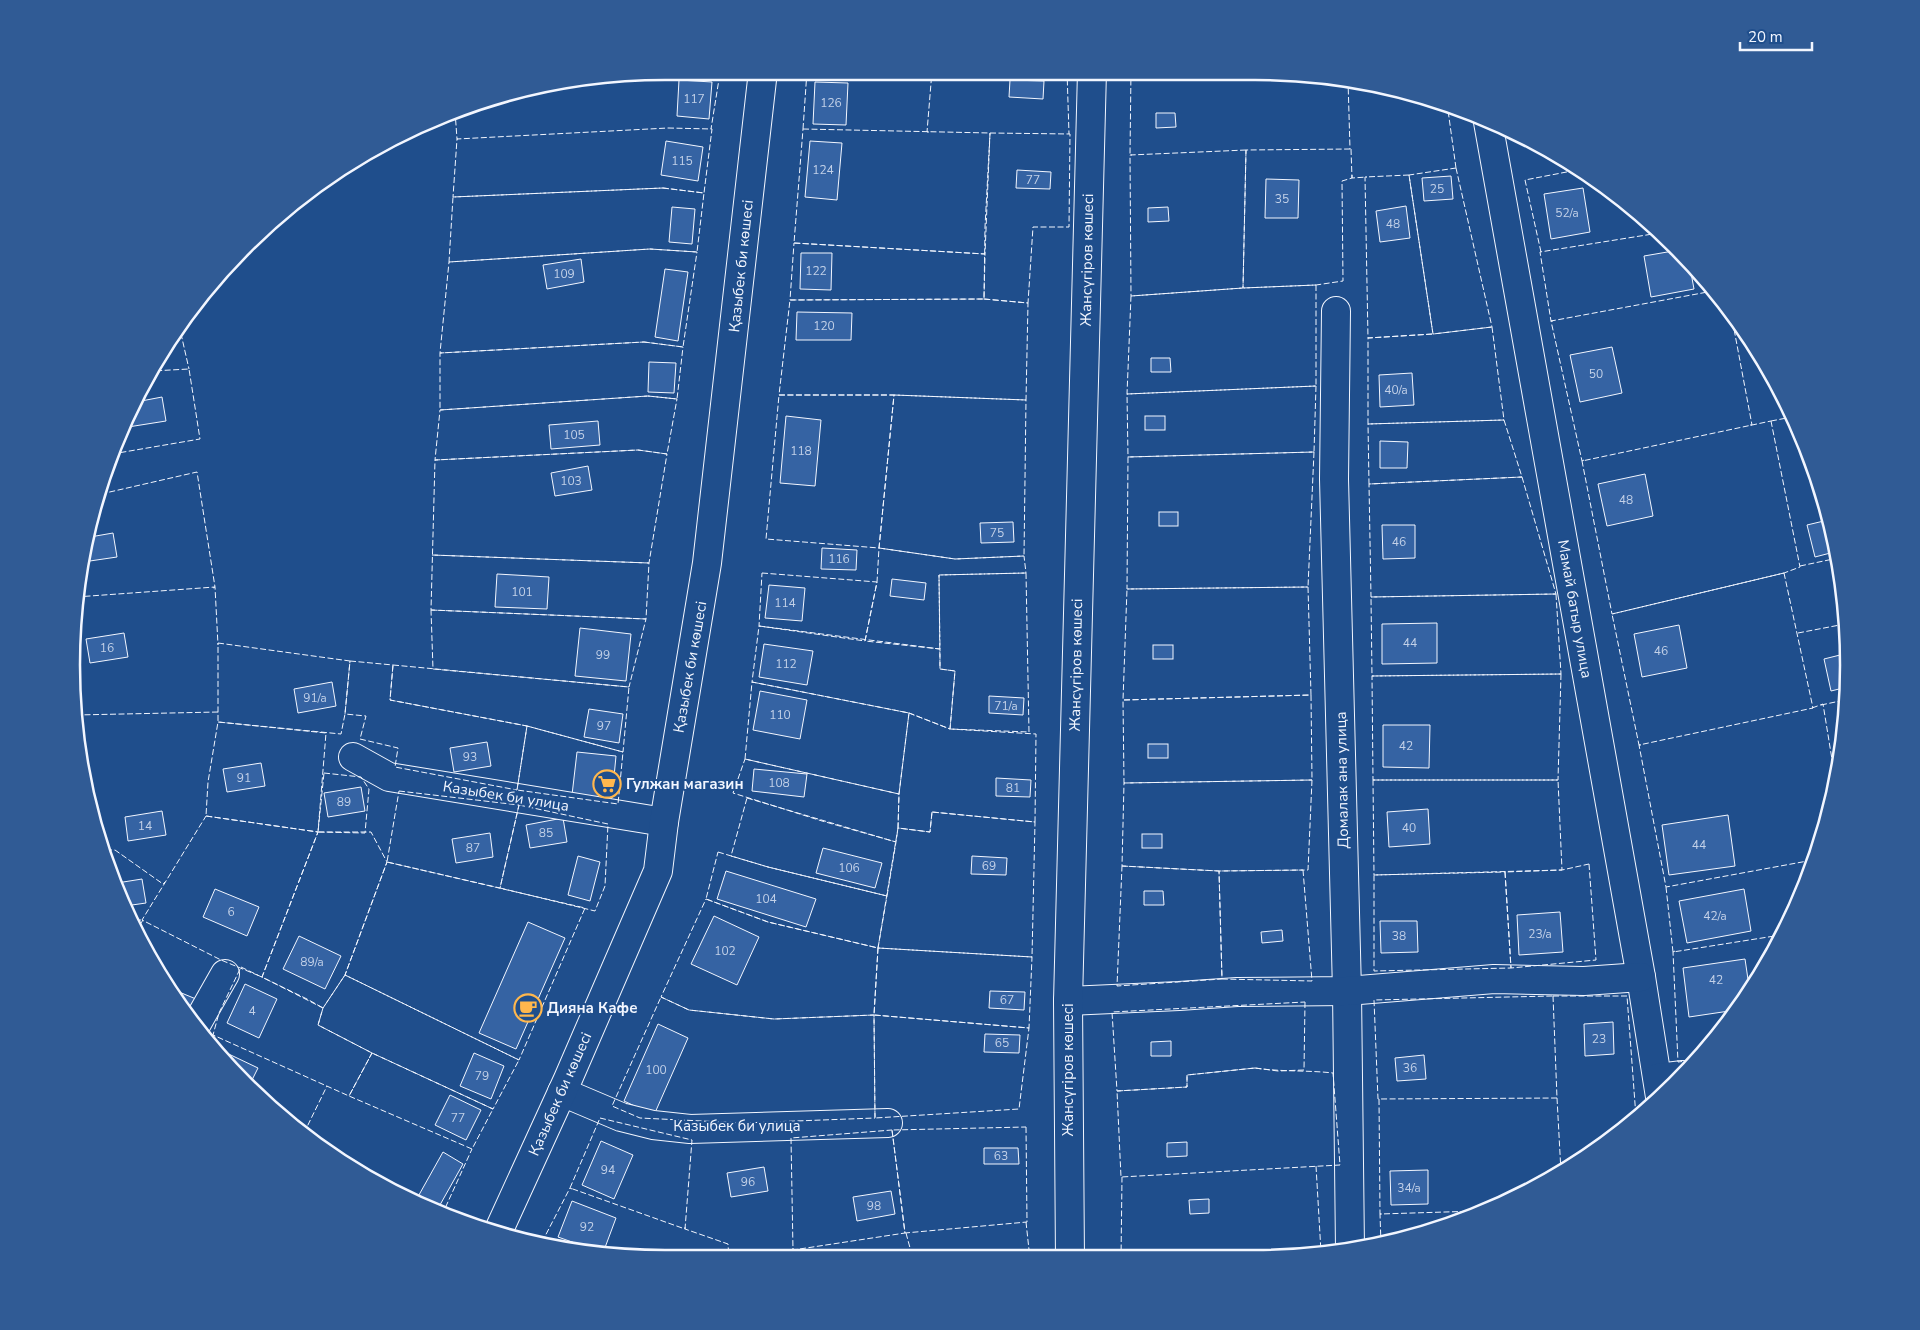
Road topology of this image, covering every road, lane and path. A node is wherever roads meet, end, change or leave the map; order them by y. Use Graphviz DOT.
graph roads {
  1 [pos="762,80"];
  2 [pos="1092,80"];
  3 [pos="1496,132"];
  4 [pos="1336,310"];
  5 [pos="353,757"];
  6 [pos="664,822"];
  7 [pos="225,974"];
  8 [pos="1641,977"];
  9 [pos="1347,991"];
  10 [pos="1068,1001"];
  11 [pos="199,1019"];
  12 [pos="1667,1081"];
  13 [pos="562,1092"];
  14 [pos="888,1123"];
  15 [pos="501,1226"];
  16 [pos="1350,1242"];
  17 [pos="1070,1250"];
  1 -- 6 [label="street, Қазыбек би көшесі"];
  2 -- 10 [label="street, Жансүгіров көшесі"];
  3 -- 8 [label="street, Мамай батыр улица"];
  4 -- 9 [label="street, Домалак ана улица"];
  5 -- 6 [label="street, Казыбек би улица"];
  6 -- 13 [label="street, Қазыбек би көшесі"];
  7 -- 11 [label="street"];
  8 -- 9 [label="street"];
  8 -- 12 [label="street, Мамай батыр улица"];
  9 -- 10 [label="street"];
  9 -- 16 [label="street, Домалак ана улица"];
  10 -- 17 [label="street, Жансүгіров көшесі"];
  13 -- 14 [label="street, Казыбек би улица"];
  13 -- 15 [label="street, Қазыбек би көшесі"];
}
